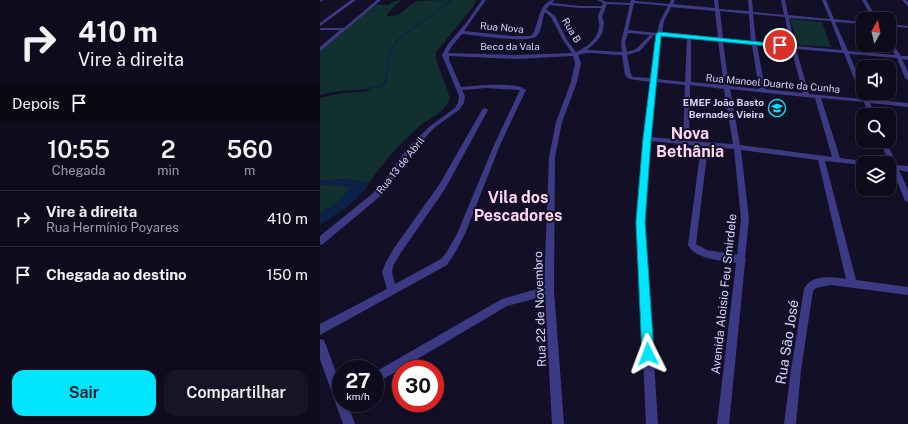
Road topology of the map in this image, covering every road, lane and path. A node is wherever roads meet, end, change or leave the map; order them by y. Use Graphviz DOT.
graph roads {
  1 [pos="354,0"];
  2 [pos="379,0"];
  3 [pos="484,0"];
  4 [pos="553,0"];
  5 [pos="599,0"];
  6 [pos="716,0"];
  7 [pos="750,0"];
  8 [pos="783,0"];
  9 [pos="824,0"];
  10 [pos="864,0"];
  11 [pos="906,0"];
  12 [pos="632,2"];
  13 [pos="671,3"];
  14 [pos="548,4"];
  15 [pos="604,5"];
  16 [pos="908,5"];
  17 [pos="544,9"];
  18 [pos="717,10"];
  19 [pos="871,12"];
  20 [pos="752,14"];
  21 [pos="787,17"];
  22 [pos="833,21"];
  23 [pos="856,23"];
  24 [pos="320,25"];
  25 [pos="896,26"];
  26 [pos="908,27"];
  27 [pos="320,29"];
  28 [pos="345,29"];
  29 [pos="625,31"];
  30 [pos="461,32"];
  31 [pos="656,34"];
  32 [pos="689,37"];
  33 [pos="722,40"];
  34 [pos="754,43"];
  35 [pos="793,46"];
  36 [pos="320,50"];
  37 [pos="844,52"];
  38 [pos="896,52"];
  39 [pos="580,53"];
  40 [pos="626,53"];
  41 [pos="446,56"];
  42 [pos="899,57"];
  43 [pos="908,58"];
  44 [pos="908,78"];
  45 [pos="653,80"];
  46 [pos="688,84"];
  47 [pos="727,88"];
  48 [pos="459,89"];
  49 [pos="762,91"];
  50 [pos="806,95"];
  51 [pos="817,96"];
  52 [pos="866,101"];
  53 [pos="908,105"];
  54 [pos="869,108"];
  55 [pos="485,110"];
  56 [pos="647,139"];
  57 [pos="686,143"];
  58 [pos="705,144"];
  59 [pos="738,147"];
  60 [pos="821,158"];
  61 [pos="837,160"];
  62 [pos="856,162"];
  63 [pos="896,168"];
  64 [pos="908,169"];
  65 [pos="896,175"];
  66 [pos="908,199"];
  67 [pos="320,242"];
  68 [pos="742,260"];
  69 [pos="852,282"];
  70 [pos="549,290"];
  71 [pos="392,291"];
  72 [pos="908,291"];
  73 [pos="320,330"];
  74 [pos="320,344"];
  75 [pos="384,373"];
  76 [pos="332,376"];
  77 [pos="345,412"];
  78 [pos="349,424"];
  79 [pos="558,424"];
  80 [pos="652,424"];
  81 [pos="723,424"];
  82 [pos="790,424"];
  1 -- 24 [label="street"];
  2 -- 28 [label="street"];
  3 -- 30 [label="street"];
  4 -- 14 [label="street"];
  5 -- 15 [label="street"];
  6 -- 18 [label="street, Avenida Aloisio Feu Smirdele"];
  7 -- 20 [label="street"];
  8 -- 21 [label="street"];
  9 -- 22 [label="street"];
  10 -- 19 [label="street"];
  11 -- 16 [label="street"];
  12 -- 13 [label="street"];
  12 -- 15 [label="street"];
  12 -- 29 [label="street"];
  13 -- 18 [label="street"];
  13 -- 31 [label="street"];
  14 -- 15 [label="street"];
  14 -- 17 [label="street"];
  15 -- 39 [label="street"];
  17 -- 30 [label="street, Rua Nova"];
  17 -- 39 [label="street, Rua B"];
  18 -- 20 [label="street"];
  18 -- 33 [label="street, Avenida Aloisio Feu Smirdele"];
  20 -- 21 [label="street"];
  20 -- 34 [label="street"];
  21 -- 22 [label="street"];
  21 -- 35 [label="street"];
  22 -- 23 [label="street"];
  22 -- 37 [label="street"];
  25 -- 26 [label="street"];
  27 -- 28 [label="street"];
  28 -- 36 [label="street"];
  29 -- 31 [label="street"];
  29 -- 40 [label="street"];
  30 -- 41 [label="street"];
  31 -- 32 [label="street"];
  31 -- 40 [label="street"];
  31 -- 45 [label="street"];
  32 -- 33 [label="street"];
  32 -- 46 [label="street"];
  33 -- 34 [label="street"];
  33 -- 47 [label="street, Avenida Aloisio Feu Smirdele"];
  34 -- 35 [label="street"];
  34 -- 49 [label="street"];
  35 -- 37 [label="street"];
  35 -- 50 [label="street"];
  37 -- 42 [label="street"];
  37 -- 52 [label="street"];
  38 -- 42 [label="street"];
  39 -- 40 [label="street, Beco da Vala"];
  39 -- 41 [label="street, Beco da Vala"];
  39 -- 70 [label="street, Rua 22 de Novembro"];
  40 -- 45 [label="street, Rua Manoel Duarte da Cunha"];
  41 -- 48 [label="street, Rua 13 de Abril"];
  42 -- 43 [label="street"];
  42 -- 44 [label="street"];
  45 -- 46 [label="street, Rua Manoel Duarte da Cunha"];
  45 -- 56 [label="street"];
  46 -- 47 [label="street, Rua Manoel Duarte da Cunha"];
  46 -- 57 [label="street"];
  47 -- 49 [label="street, Rua Manoel Duarte da Cunha"];
  47 -- 59 [label="street, Avenida Aloisio Feu Smirdele"];
  48 -- 67 [label="street, Rua 13 de Abril"];
  48 -- 71 [label="street"];
  49 -- 50 [label="street, Rua Manoel Duarte da Cunha"];
  50 -- 51 [label="street, Rua Manoel Duarte da Cunha"];
  51 -- 52 [label="street, Rua Manoel Duarte da Cunha"];
  51 -- 61 [label="street"];
  52 -- 53 [label="street, Rua Manoel Duarte da Cunha"];
  52 -- 54 [label="street"];
  55 -- 71 [label="street"];
  56 -- 57 [label="street"];
  56 -- 80 [label="street"];
  57 -- 58 [label="street"];
  58 -- 59 [label="street"];
  58 -- 68 [label="street"];
  59 -- 60 [label="street"];
  59 -- 68 [label="street, Avenida Aloisio Feu Smirdele"];
  60 -- 61 [label="street"];
  60 -- 69 [label="street"];
  61 -- 62 [label="street"];
  63 -- 64 [label="street"];
  65 -- 66 [label="street"];
  68 -- 81 [label="street, Avenida Aloisio Feu Smirdele"];
  69 -- 72 [label="street, Rua São José"];
  69 -- 82 [label="street, Rua São José"];
  70 -- 75 [label="street"];
  70 -- 79 [label="street, Rua 22 de Novembro"];
  71 -- 73 [label="street"];
  74 -- 76 [label="street"];
  77 -- 78 [label="street"];
}
